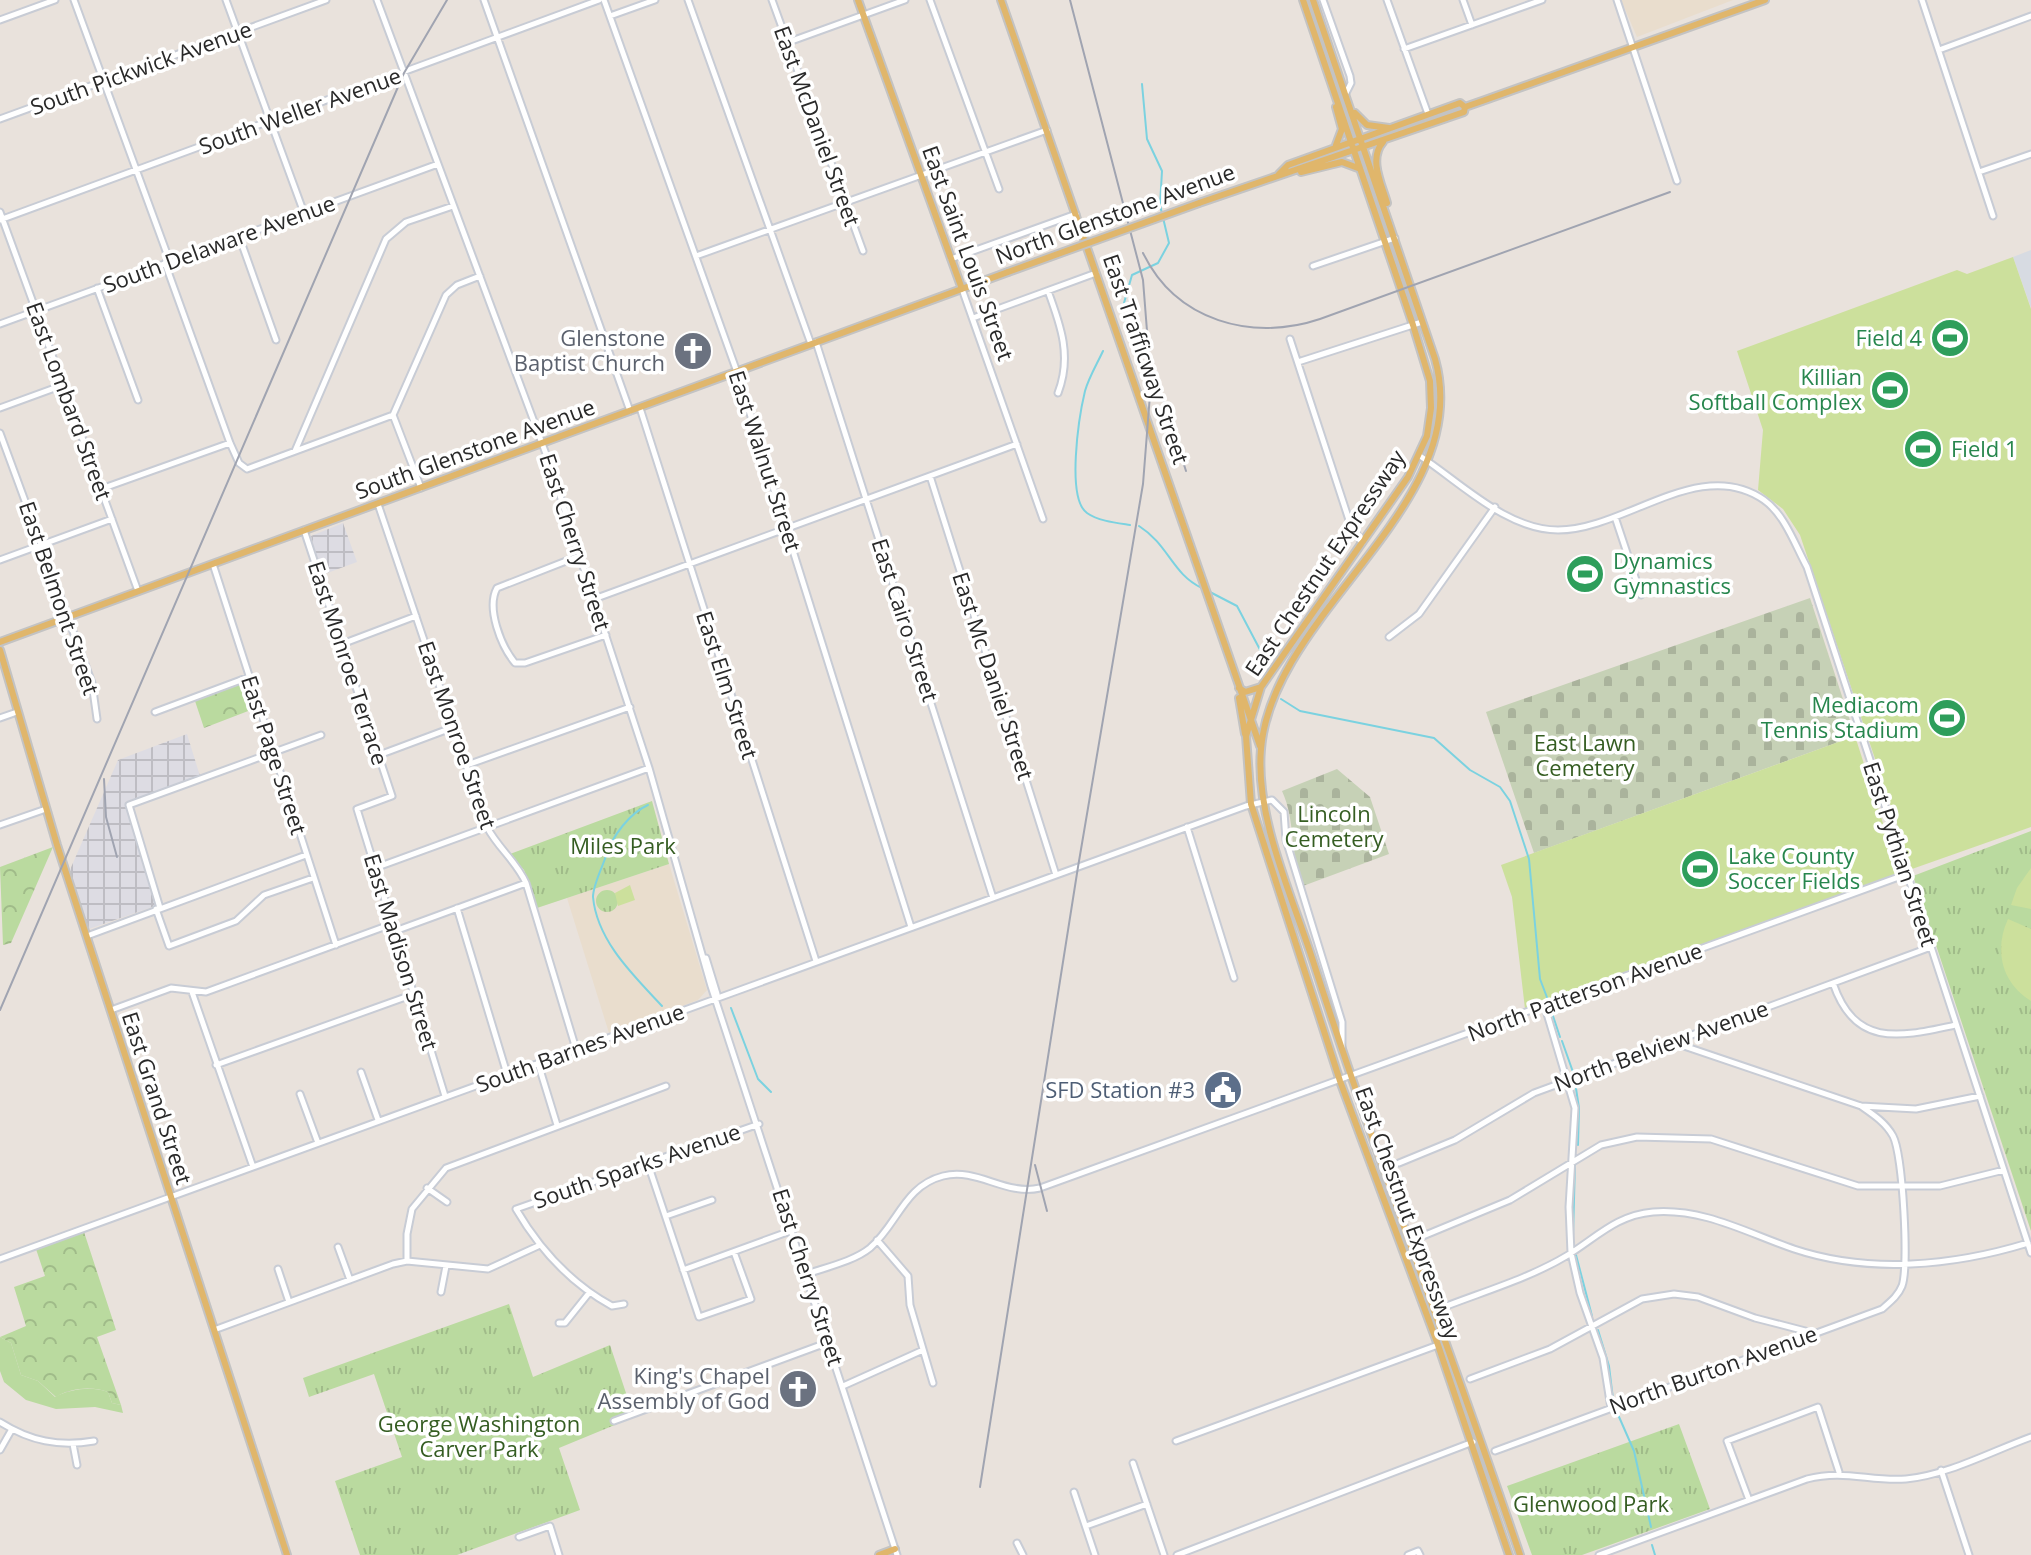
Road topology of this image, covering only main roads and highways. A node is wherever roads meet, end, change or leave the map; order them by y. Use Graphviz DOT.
graph roads {
  1 [pos="858,0"];
  2 [pos="1001,0"];
  3 [pos="1303,0"];
  4 [pos="1313,0"];
  5 [pos="1765,0"];
  6 [pos="1318,42"];
  7 [pos="1349,103"];
  8 [pos="1465,107"];
  9 [pos="1389,128"];
  10 [pos="1361,138"];
  11 [pos="1388,140"];
  12 [pos="1352,141"];
  13 [pos="1364,148"];
  14 [pos="1329,150"];
  15 [pos="1355,150"];
  16 [pos="1292,172"];
  17 [pos="1279,174"];
  18 [pos="1363,174"];
  19 [pos="1395,238"];
  20 [pos="962,289"];
  21 [pos="0,642"];
  22 [pos="0,650"];
  23 [pos="1237,687"];
  24 [pos="1261,687"];
  25 [pos="1251,718"];
  26 [pos="1246,736"];
  27 [pos="1261,750"];
  28 [pos="896,1552"];
  29 [pos="287,1555"];
  30 [pos="879,1555"];
  31 [pos="1509,1555"];
  32 [pos="1520,1555"];
  1 -- 20 [label="main road, East Saint Louis Street"];
  2 -- 23 [label="main road, East Trafficway Street"];
  3 -- 6 [label="main road, East Chestnut Expressway"];
  4 -- 7 [label="main road, East Chestnut Expressway"];
  5 -- 8 [label="main road, North Glenstone Avenue"];
  6 -- 12 [label="main road, East Chestnut Expressway"];
  6 -- 14 [label="main road"];
  7 -- 9 [label="main road"];
  7 -- 10 [label="main road, East Chestnut Expressway"];
  8 -- 9 [label="main road, North Glenstone Avenue"];
  8 -- 11 [label="main road, North Glenstone Avenue"];
  9 -- 10 [label="main road, North Glenstone Avenue"];
  10 -- 12 [label="main road, North Glenstone Avenue"];
  10 -- 13 [label="main road, East Chestnut Expressway"];
  11 -- 13 [label="main road, North Glenstone Avenue"];
  11 -- 19 [label="main road"];
  12 -- 14 [label="main road, North Glenstone Avenue"];
  12 -- 15 [label="main road, East Chestnut Expressway"];
  13 -- 15 [label="main road, North Glenstone Avenue"];
  13 -- 19 [label="main road, East Chestnut Expressway"];
  14 -- 17 [label="main road, North Glenstone Avenue"];
  15 -- 16 [label="main road, North Glenstone Avenue"];
  15 -- 18 [label="main road, East Chestnut Expressway"];
  16 -- 17 [label="main road, North Glenstone Avenue"];
  16 -- 18 [label="main road"];
  17 -- 20 [label="main road, North Glenstone Avenue, bridge"];
  18 -- 24 [label="main road, East Chestnut Expressway"];
  19 -- 27 [label="main road, East Chestnut Expressway"];
  20 -- 21 [label="main road, South Glenstone Avenue"];
  22 -- 29 [label="main road, East Grand Street"];
  23 -- 24 [label="main road"];
  23 -- 25 [label="main road, East Trafficway Street"];
  23 -- 26 [label="main road, East Trafficway Street"];
  24 -- 25 [label="main road, East Chestnut Expressway"];
  25 -- 26 [label="main road, East Chestnut Expressway"];
  25 -- 27 [label="main road, East Trafficway Street"];
  26 -- 31 [label="main road, East Chestnut Expressway"];
  27 -- 32 [label="main road, East Chestnut Expressway"];
  28 -- 30 [label="main road"];
}
